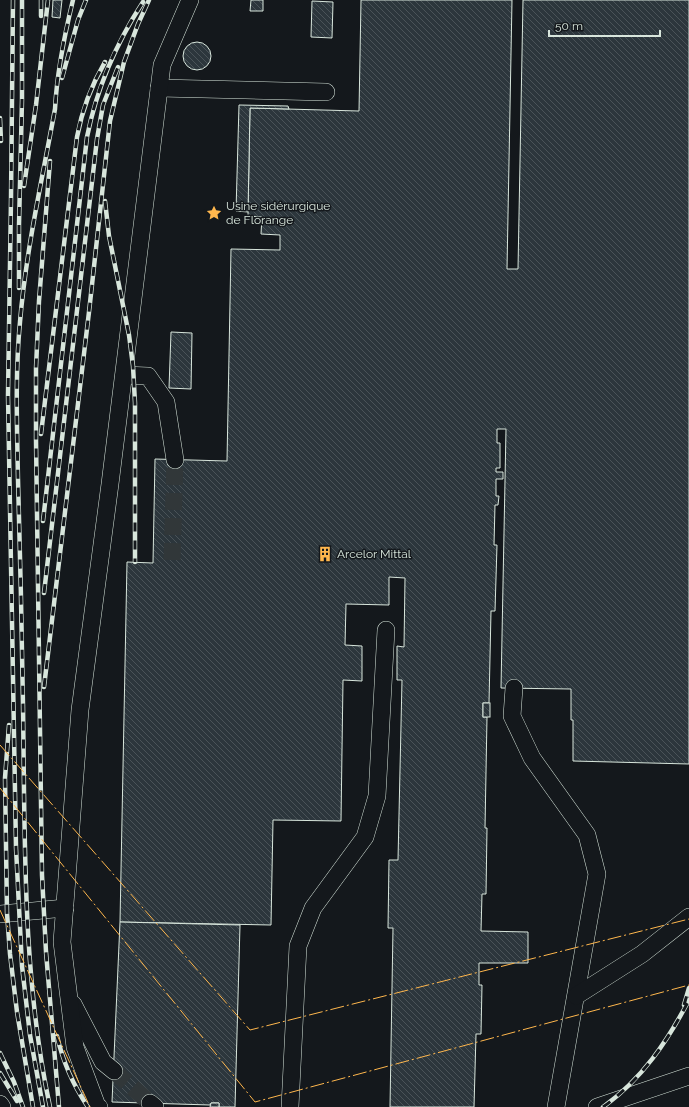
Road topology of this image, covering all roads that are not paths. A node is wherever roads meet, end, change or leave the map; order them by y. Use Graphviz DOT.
graph roads {
  1 [pos="190,0"];
  2 [pos="159,88"];
  3 [pos="326,92"];
  4 [pos="124,375"];
  5 [pos="175,460"];
  6 [pos="386,630"];
  7 [pos="514,688"];
  8 [pos="65,908"];
  9 [pos="0,914"];
  10 [pos="689,917"];
  11 [pos="68,995"];
  12 [pos="576,996"];
  13 [pos="114,1071"];
  14 [pos="689,1076"];
  15 [pos="0,1104"];
  16 [pos="2,1107"];
  17 [pos="99,1107"];
  18 [pos="290,1107"];
  19 [pos="556,1107"];
  20 [pos="597,1107"];
  1 -- 2 [label="lane"];
  2 -- 3 [label="lane"];
  2 -- 4 [label="lane"];
  4 -- 5 [label="lane"];
  4 -- 8 [label="lane"];
  6 -- 18 [label="lane"];
  7 -- 12 [label="lane"];
  8 -- 9 [label="lane"];
  8 -- 11 [label="lane"];
  10 -- 12 [label="lane"];
  11 -- 13 [label="lane"];
  11 -- 17 [label="lane"];
  12 -- 19 [label="lane"];
  14 -- 20 [label="lane"];
  15 -- 16 [label="lane"];
}
